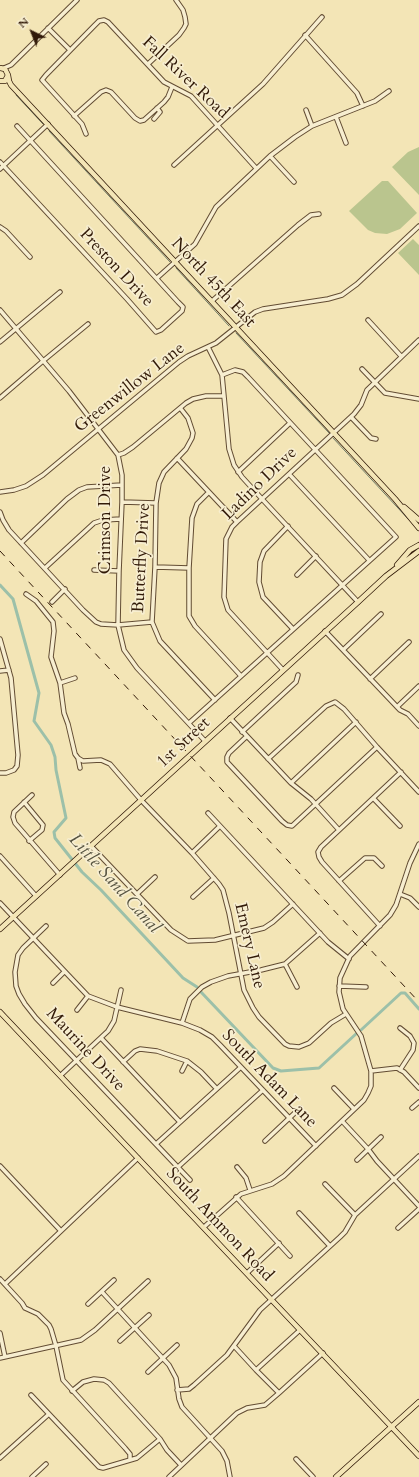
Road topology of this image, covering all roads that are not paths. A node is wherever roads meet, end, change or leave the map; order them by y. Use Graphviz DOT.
graph roads {
  1 [pos="77,0"];
  2 [pos="176,0"];
  3 [pos="322,17"];
  4 [pos="48,28"];
  5 [pos="305,35"];
  6 [pos="70,50"];
  7 [pos="148,64"];
  8 [pos="11,65"];
  9 [pos="1,68"];
  10 [pos="8,74"];
  11 [pos="2,81"];
  12 [pos="12,85"];
  13 [pos="172,87"];
  14 [pos="389,91"];
  15 [pos="363,106"];
  16 [pos="157,108"];
  17 [pos="306,110"];
  18 [pos="74,116"];
  19 [pos="336,116"];
  20 [pos="154,119"];
  21 [pos="48,124"];
  22 [pos="217,125"];
  23 [pos="16,126"];
  24 [pos="312,126"];
  25 [pos="86,134"];
  26 [pos="31,141"];
  27 [pos="346,143"];
  28 [pos="270,156"];
  29 [pos="0,162"];
  30 [pos="174,165"];
  31 [pos="2,168"];
  32 [pos="256,168"];
  33 [pos="294,182"];
  34 [pos="319,214"];
  35 [pos="419,226"];
  36 [pos="0,228"];
  37 [pos="30,257"];
  38 [pos="175,262"];
  39 [pos="157,278"];
  40 [pos="60,292"];
  41 [pos="212,301"];
  42 [pos="0,310"];
  43 [pos="368,320"];
  44 [pos="88,324"];
  45 [pos="236,328"];
  46 [pos="16,330"];
  47 [pos="419,340"];
  48 [pos="0,342"];
  49 [pos="208,347"];
  50 [pos="401,356"];
  51 [pos="43,361"];
  52 [pos="362,369"];
  53 [pos="222,375"];
  54 [pos="373,383"];
  55 [pos="224,396"];
  56 [pos="0,398"];
  57 [pos="419,399"];
  58 [pos="180,409"];
  59 [pos="351,417"];
  60 [pos="290,423"];
  61 [pos="98,429"];
  62 [pos="333,433"];
  63 [pos="376,439"];
  64 [pos="315,450"];
  65 [pos="118,455"];
  66 [pos="177,458"];
  67 [pos="238,472"];
  68 [pos="289,474"];
  69 [pos="122,485"];
  70 [pos="0,492"];
  71 [pos="208,493"];
  72 [pos="262,499"];
  73 [pos="395,499"];
  74 [pos="122,502"];
  75 [pos="156,503"];
  76 [pos="0,512"];
  77 [pos="121,519"];
  78 [pos="419,520"];
  79 [pos="237,522"];
  80 [pos="288,526"];
  81 [pos="419,528"];
  82 [pos="21,543"];
  83 [pos="419,545"];
  84 [pos="419,551"];
  85 [pos="316,556"];
  86 [pos="369,560"];
  87 [pos="155,567"];
  88 [pos="45,568"];
  89 [pos="188,568"];
  90 [pos="94,570"];
  91 [pos="119,571"];
  92 [pos="297,575"];
  93 [pos="386,576"];
  94 [pos="342,584"];
  95 [pos="65,590"];
  96 [pos="26,594"];
  97 [pos="52,602"];
  98 [pos="358,602"];
  99 [pos="381,614"];
  100 [pos="152,622"];
  101 [pos="118,625"];
  102 [pos="293,629"];
  103 [pos="325,631"];
  104 [pos="0,639"];
  105 [pos="408,642"];
  106 [pos="343,650"];
  107 [pos="267,653"];
  108 [pos="9,670"];
  109 [pos="282,670"];
  110 [pos="0,671"];
  111 [pos="298,675"];
  112 [pos="241,676"];
  113 [pos="75,678"];
  114 [pos="370,679"];
  115 [pos="60,683"];
  116 [pos="419,686"];
  117 [pos="215,700"];
  118 [pos="397,707"];
  119 [pos="64,713"];
  120 [pos="59,715"];
  121 [pos="230,718"];
  122 [pos="356,722"];
  123 [pos="189,723"];
  124 [pos="419,726"];
  125 [pos="242,732"];
  126 [pos="246,737"];
  127 [pos="205,741"];
  128 [pos="377,747"];
  129 [pos="78,758"];
  130 [pos="268,759"];
  131 [pos="80,768"];
  132 [pos="401,772"];
  133 [pos="0,773"];
  134 [pos="291,783"];
  135 [pos="419,792"];
  136 [pos="32,795"];
  137 [pos="374,799"];
  138 [pos="141,800"];
  139 [pos="24,802"];
  140 [pos="315,805"];
  141 [pos="208,814"];
  142 [pos="220,826"];
  143 [pos="400,826"];
  144 [pos="339,830"];
  145 [pos="30,841"];
  146 [pos="91,846"];
  147 [pos="418,847"];
  148 [pos="192,853"];
  149 [pos="0,856"];
  150 [pos="382,866"];
  151 [pos="60,875"];
  152 [pos="155,877"];
  153 [pos="214,878"];
  154 [pos="339,881"];
  155 [pos="137,894"];
  156 [pos="400,894"];
  157 [pos="36,896"];
  158 [pos="193,897"];
  159 [pos="0,903"];
  160 [pos="293,904"];
  161 [pos="419,906"];
  162 [pos="13,917"];
  163 [pos="46,926"];
  164 [pos="380,926"];
  165 [pos="0,929"];
  166 [pos="320,933"];
  167 [pos="233,935"];
  168 [pos="32,938"];
  169 [pos="349,959"];
  170 [pos="285,964"];
  171 [pos="64,972"];
  172 [pos="240,974"];
  173 [pos="53,983"];
  174 [pos="339,986"];
  175 [pos="297,987"];
  176 [pos="366,987"];
  177 [pos="121,990"];
  178 [pos="88,996"];
  179 [pos="117,1007"];
  180 [pos="77,1010"];
  181 [pos="0,1012"];
  182 [pos="346,1014"];
  183 [pos="182,1023"];
  184 [pos="400,1028"];
  185 [pos="101,1038"];
  186 [pos="77,1060"];
  187 [pos="187,1061"];
  188 [pos="123,1062"];
  189 [pos="241,1066"];
  190 [pos="400,1070"];
  191 [pos="182,1071"];
  192 [pos="371,1071"];
  193 [pos="61,1075"];
  194 [pos="216,1088"];
  195 [pos="334,1088"];
  196 [pos="419,1088"];
  197 [pos="263,1090"];
  198 [pos="417,1103"];
  199 [pos="300,1108"];
  200 [pos="412,1108"];
  201 [pos="354,1109"];
  202 [pos="290,1118"];
  203 [pos="342,1121"];
  204 [pos="180,1122"];
  205 [pos="381,1136"];
  206 [pos="265,1141"];
  207 [pos="156,1144"];
  208 [pos="316,1146"];
  209 [pos="368,1149"];
  210 [pos="419,1156"];
  211 [pos="138,1158"];
  212 [pos="357,1160"];
  213 [pos="0,1166"];
  214 [pos="178,1167"];
  215 [pos="237,1167"];
  216 [pos="394,1179"];
  217 [pos="190,1180"];
  218 [pos="325,1184"];
  219 [pos="250,1190"];
  220 [pos="236,1197"];
  221 [pos="419,1207"];
  222 [pos="299,1213"];
  223 [pos="355,1215"];
  224 [pos="204,1227"];
  225 [pos="398,1228"];
  226 [pos="61,1231"];
  227 [pos="279,1244"];
  228 [pos="330,1246"];
  229 [pos="290,1256"];
  230 [pos="247,1273"];
  231 [pos="0,1279"];
  232 [pos="114,1280"];
  233 [pos="148,1281"];
  234 [pos="4,1284"];
  235 [pos="102,1292"];
  236 [pos="271,1299"];
  237 [pos="88,1304"];
  238 [pos="118,1309"];
  239 [pos="149,1315"];
  240 [pos="135,1327"];
  241 [pos="300,1330"];
  242 [pos="0,1333"];
  243 [pos="120,1341"];
  244 [pos="177,1345"];
  245 [pos="56,1346"];
  246 [pos="234,1346"];
  247 [pos="323,1353"];
  248 [pos="5,1357"];
  249 [pos="0,1358"];
  250 [pos="163,1358"];
  251 [pos="256,1370"];
  252 [pos="148,1372"];
  253 [pos="177,1390"];
  254 [pos="72,1391"];
  255 [pos="279,1393"];
  256 [pos="31,1395"];
  257 [pos="419,1402"];
  258 [pos="48,1414"];
  259 [pos="391,1426"];
  260 [pos="210,1438"];
  261 [pos="160,1439"];
  262 [pos="419,1456"];
  263 [pos="0,1458"];
  264 [pos="296,1459"];
  265 [pos="130,1460"];
  266 [pos="46,1464"];
  267 [pos="181,1465"];
  268 [pos="338,1476"];
  269 [pos="32,1477"];
  270 [pos="169,1477"];
  271 [pos="230,1477"];
  272 [pos="313,1477"];
  1 -- 4 [label="street"];
  2 -- 7 [label="street"];
  3 -- 5 [label="street"];
  4 -- 6 [label="street"];
  4 -- 8 [label="street"];
  5 -- 15 [label="street"];
  5 -- 22 [label="street"];
  6 -- 7 [label="street, Fall River Road"];
  6 -- 18 [label="street, Fall River Road"];
  7 -- 13 [label="street, Fall River Road"];
  8 -- 9 [label="street"];
  8 -- 10 [label="street"];
  9 -- 10 [label="main road"];
  10 -- 11 [label="main road"];
  10 -- 12 [label="main road, North 45th East"];
  11 -- 12 [label="main road, North 45th East"];
  12 -- 21 [label="main road, North 45th East"];
  13 -- 16 [label="street"];
  13 -- 22 [label="street, Fall River Road"];
  14 -- 15 [label="street"];
  15 -- 19 [label="street"];
  16 -- 18 [label="street"];
  16 -- 20 [label="street"];
  17 -- 24 [label="street"];
  18 -- 25 [label="street"];
  19 -- 24 [label="street"];
  19 -- 27 [label="street"];
  21 -- 26 [label="street"];
  21 -- 38 [label="main road, North 45th East"];
  22 -- 30 [label="street"];
  22 -- 32 [label="street, Fall River Road"];
  23 -- 26 [label="street"];
  24 -- 28 [label="street"];
  26 -- 31 [label="street"];
  26 -- 39 [label="street"];
  28 -- 32 [label="street"];
  28 -- 33 [label="street"];
  29 -- 31 [label="street"];
  31 -- 39 [label="street, Preston Drive"];
  32 -- 38 [label="street"];
  34 -- 41 [label="street"];
  35 -- 45 [label="street, Greenwillow Lane"];
  36 -- 37 [label="street"];
  38 -- 39 [label="street"];
  38 -- 41 [label="main road, North 45th East"];
  40 -- 46 [label="street"];
  41 -- 45 [label="main road, North 45th East"];
  42 -- 46 [label="street, Crimson Drive"];
  43 -- 50 [label="street"];
  44 -- 51 [label="street"];
  45 -- 49 [label="street, Greenwillow Lane"];
  45 -- 62 [label="main road, North 45th East"];
  46 -- 48 [label="street"];
  46 -- 51 [label="street, Crimson Drive"];
  47 -- 50 [label="street, Ladino Drive"];
  49 -- 53 [label="street"];
  49 -- 61 [label="street, Greenwillow Lane"];
  50 -- 54 [label="street, Ladino Drive"];
  51 -- 56 [label="street"];
  51 -- 61 [label="street, Crimson Drive"];
  52 -- 54 [label="street"];
  53 -- 55 [label="street"];
  53 -- 60 [label="street"];
  54 -- 57 [label="street"];
  54 -- 59 [label="street, Ladino Drive"];
  55 -- 58 [label="street"];
  55 -- 67 [label="street"];
  58 -- 65 [label="street"];
  58 -- 66 [label="street, Butterfly Drive"];
  59 -- 62 [label="street, Ladino Drive"];
  59 -- 63 [label="street"];
  60 -- 64 [label="street"];
  60 -- 67 [label="street"];
  61 -- 65 [label="street, Crimson Drive"];
  61 -- 70 [label="street, Greenwillow Lane"];
  62 -- 64 [label="street, Ladino Drive"];
  62 -- 73 [label="main road, North 45th East"];
  64 -- 68 [label="street, Ladino Drive"];
  64 -- 86 [label="street"];
  65 -- 69 [label="street, Crimson Drive"];
  66 -- 71 [label="street"];
  66 -- 75 [label="street, Butterfly Drive"];
  67 -- 72 [label="street"];
  68 -- 72 [label="street, Ladino Drive"];
  68 -- 86 [label="street"];
  69 -- 74 [label="street, Crimson Drive"];
  69 -- 82 [label="street"];
  71 -- 79 [label="street"];
  71 -- 89 [label="street"];
  72 -- 79 [label="street, Ladino Drive"];
  72 -- 80 [label="street"];
  73 -- 78 [label="main road, North 45th East"];
  73 -- 81 [label="main road, North 45th East"];
  74 -- 75 [label="street"];
  74 -- 77 [label="street, Crimson Drive"];
  75 -- 87 [label="street, Butterfly Drive"];
  76 -- 82 [label="street"];
  77 -- 88 [label="street"];
  77 -- 91 [label="street, Crimson Drive"];
  79 -- 107 [label="street, Ladino Drive"];
  80 -- 85 [label="street"];
  80 -- 102 [label="street"];
  82 -- 88 [label="street"];
  83 -- 93 [label="main road"];
  84 -- 93 [label="main road"];
  85 -- 92 [label="street"];
  85 -- 94 [label="street"];
  86 -- 94 [label="street"];
  87 -- 89 [label="street"];
  87 -- 100 [label="street, Butterfly Drive"];
  88 -- 95 [label="street"];
  89 -- 112 [label="street"];
  90 -- 91 [label="street"];
  91 -- 101 [label="street, Crimson Drive"];
  93 -- 98 [label="main road, 1st Street"];
  94 -- 98 [label="street"];
  94 -- 102 [label="street"];
  95 -- 97 [label="street"];
  95 -- 101 [label="street"];
  96 -- 115 [label="street"];
  98 -- 103 [label="main road, 1st Street"];
  99 -- 106 [label="street"];
  100 -- 101 [label="street"];
  100 -- 117 [label="street, Butterfly Drive"];
  101 -- 123 [label="street, Crimson Drive"];
  102 -- 107 [label="street"];
  103 -- 106 [label="street"];
  103 -- 109 [label="main road, 1st Street"];
  104 -- 108 [label="street"];
  105 -- 114 [label="street"];
  106 -- 114 [label="street"];
  107 -- 109 [label="street, Ladino Drive"];
  107 -- 112 [label="street"];
  108 -- 110 [label="street"];
  108 -- 133 [label="street"];
  109 -- 121 [label="main road, 1st Street"];
  111 -- 125 [label="street"];
  112 -- 117 [label="street"];
  113 -- 115 [label="street"];
  114 -- 118 [label="street"];
  115 -- 119 [label="street"];
  116 -- 118 [label="street"];
  117 -- 123 [label="street"];
  118 -- 124 [label="street"];
  119 -- 120 [label="street"];
  119 -- 129 [label="street"];
  121 -- 125 [label="street"];
  121 -- 127 [label="main road, 1st Street"];
  122 -- 128 [label="street"];
  122 -- 130 [label="street"];
  122 -- 134 [label="street"];
  123 -- 127 [label="street, Crimson Drive"];
  125 -- 126 [label="street"];
  126 -- 130 [label="street"];
  126 -- 140 [label="street"];
  127 -- 138 [label="main road, 1st Street"];
  128 -- 132 [label="street"];
  128 -- 140 [label="street"];
  129 -- 131 [label="street"];
  129 -- 138 [label="street, Emery Lane"];
  130 -- 134 [label="street"];
  132 -- 135 [label="street"];
  132 -- 137 [label="street"];
  134 -- 140 [label="street"];
  136 -- 139 [label="street"];
  137 -- 143 [label="street"];
  137 -- 144 [label="street"];
  138 -- 146 [label="main road, 1st Street"];
  138 -- 148 [label="street, Emery Lane"];
  139 -- 145 [label="street"];
  139 -- 145 [label="street"];
  140 -- 144 [label="street"];
  141 -- 142 [label="street"];
  142 -- 148 [label="street"];
  142 -- 160 [label="street"];
  144 -- 154 [label="street"];
  145 -- 151 [label="street"];
  146 -- 151 [label="main road, 1st Street"];
  146 -- 155 [label="street"];
  147 -- 156 [label="street"];
  148 -- 153 [label="street, Emery Lane"];
  149 -- 157 [label="street"];
  150 -- 154 [label="street"];
  151 -- 157 [label="main road, 1st Street"];
  152 -- 155 [label="street"];
  153 -- 158 [label="street"];
  153 -- 167 [label="street, Emery Lane"];
  154 -- 164 [label="street"];
  155 -- 167 [label="street"];
  156 -- 161 [label="street"];
  156 -- 164 [label="street"];
  157 -- 162 [label="main road, 1st Street"];
  159 -- 162 [label="street, South Adam Lane"];
  160 -- 166 [label="street"];
  160 -- 167 [label="street"];
  162 -- 165 [label="main road, 1st Street"];
  162 -- 168 [label="street, South Adam Lane"];
  163 -- 168 [label="street, Maurine Drive"];
  164 -- 169 [label="street"];
  166 -- 169 [label="street"];
  166 -- 170 [label="street"];
  167 -- 172 [label="street, Emery Lane"];
  168 -- 171 [label="street, South Adam Lane"];
  168 -- 186 [label="street, Maurine Drive"];
  169 -- 174 [label="street"];
  170 -- 172 [label="street"];
  170 -- 175 [label="street"];
  171 -- 173 [label="street"];
  171 -- 178 [label="street, South Adam Lane"];
  172 -- 182 [label="street, Emery Lane"];
  172 -- 183 [label="street"];
  174 -- 176 [label="street"];
  174 -- 182 [label="street"];
  177 -- 179 [label="street"];
  178 -- 179 [label="street, South Adam Lane"];
  178 -- 180 [label="street"];
  179 -- 183 [label="street, South Adam Lane"];
  179 -- 185 [label="street"];
  181 -- 193 [label="main road, South Ammon Road"];
  182 -- 192 [label="street"];
  183 -- 189 [label="street, South Adam Lane"];
  184 -- 190 [label="street"];
  185 -- 186 [label="street"];
  185 -- 188 [label="street"];
  186 -- 193 [label="street"];
  186 -- 207 [label="street, Maurine Drive"];
  187 -- 188 [label="street"];
  187 -- 191 [label="street"];
  187 -- 194 [label="street"];
  188 -- 204 [label="street"];
  189 -- 194 [label="street"];
  189 -- 197 [label="street, South Adam Lane"];
  190 -- 192 [label="street"];
  190 -- 196 [label="street"];
  192 -- 201 [label="street"];
  193 -- 211 [label="main road, South Ammon Road"];
  194 -- 204 [label="street"];
  195 -- 201 [label="street"];
  197 -- 202 [label="street, South Adam Lane"];
  197 -- 214 [label="street"];
  198 -- 200 [label="street"];
  199 -- 202 [label="street"];
  201 -- 203 [label="street"];
  202 -- 206 [label="street"];
  202 -- 208 [label="street, South Adam Lane"];
  203 -- 208 [label="street"];
  203 -- 209 [label="street"];
  204 -- 207 [label="street"];
  205 -- 209 [label="street"];
  207 -- 214 [label="street, Maurine Drive"];
  208 -- 219 [label="street"];
  209 -- 212 [label="street"];
  209 -- 216 [label="street"];
  210 -- 216 [label="street"];
  211 -- 224 [label="main road, South Ammon Road"];
  211 -- 226 [label="street"];
  213 -- 226 [label="street"];
  214 -- 217 [label="street, Maurine Drive"];
  215 -- 219 [label="street"];
  216 -- 221 [label="street"];
  216 -- 223 [label="street"];
  218 -- 223 [label="street"];
  219 -- 220 [label="street"];
  220 -- 224 [label="street"];
  220 -- 227 [label="street"];
  221 -- 225 [label="street"];
  222 -- 228 [label="street"];
  223 -- 228 [label="street"];
  224 -- 230 [label="main road, South Ammon Road"];
  226 -- 234 [label="street"];
  227 -- 229 [label="street"];
  227 -- 230 [label="street"];
  228 -- 236 [label="street"];
  230 -- 236 [label="main road, South Ammon Road"];
  231 -- 234 [label="street"];
  232 -- 235 [label="street"];
  233 -- 238 [label="street"];
  234 -- 245 [label="street"];
  235 -- 237 [label="street"];
  235 -- 238 [label="street"];
  236 -- 241 [label="main road, South Ammon Road"];
  236 -- 246 [label="street"];
  238 -- 240 [label="street"];
  238 -- 245 [label="street"];
  239 -- 240 [label="street"];
  240 -- 243 [label="street"];
  240 -- 250 [label="street"];
  241 -- 247 [label="main road, South Ammon Road"];
  241 -- 251 [label="street"];
  242 -- 248 [label="street"];
  244 -- 250 [label="street"];
  245 -- 248 [label="street"];
  245 -- 254 [label="street"];
  246 -- 251 [label="street"];
  246 -- 253 [label="street"];
  247 -- 255 [label="street"];
  247 -- 259 [label="main road, South Ammon Road"];
  248 -- 249 [label="street"];
  250 -- 252 [label="street"];
  250 -- 253 [label="street"];
  251 -- 255 [label="street"];
  253 -- 260 [label="street"];
  254 -- 261 [label="street"];
  254 -- 265 [label="street"];
  255 -- 260 [label="street"];
  256 -- 258 [label="street"];
  257 -- 259 [label="main road"];
  258 -- 263 [label="street"];
  258 -- 265 [label="street"];
  259 -- 262 [label="main road, South Ammon Road"];
  259 -- 268 [label="main road"];
  260 -- 267 [label="street"];
  260 -- 271 [label="street"];
  261 -- 265 [label="street"];
  261 -- 267 [label="street"];
  264 -- 272 [label="street"];
  266 -- 269 [label="street"];
  267 -- 270 [label="street"];
}
